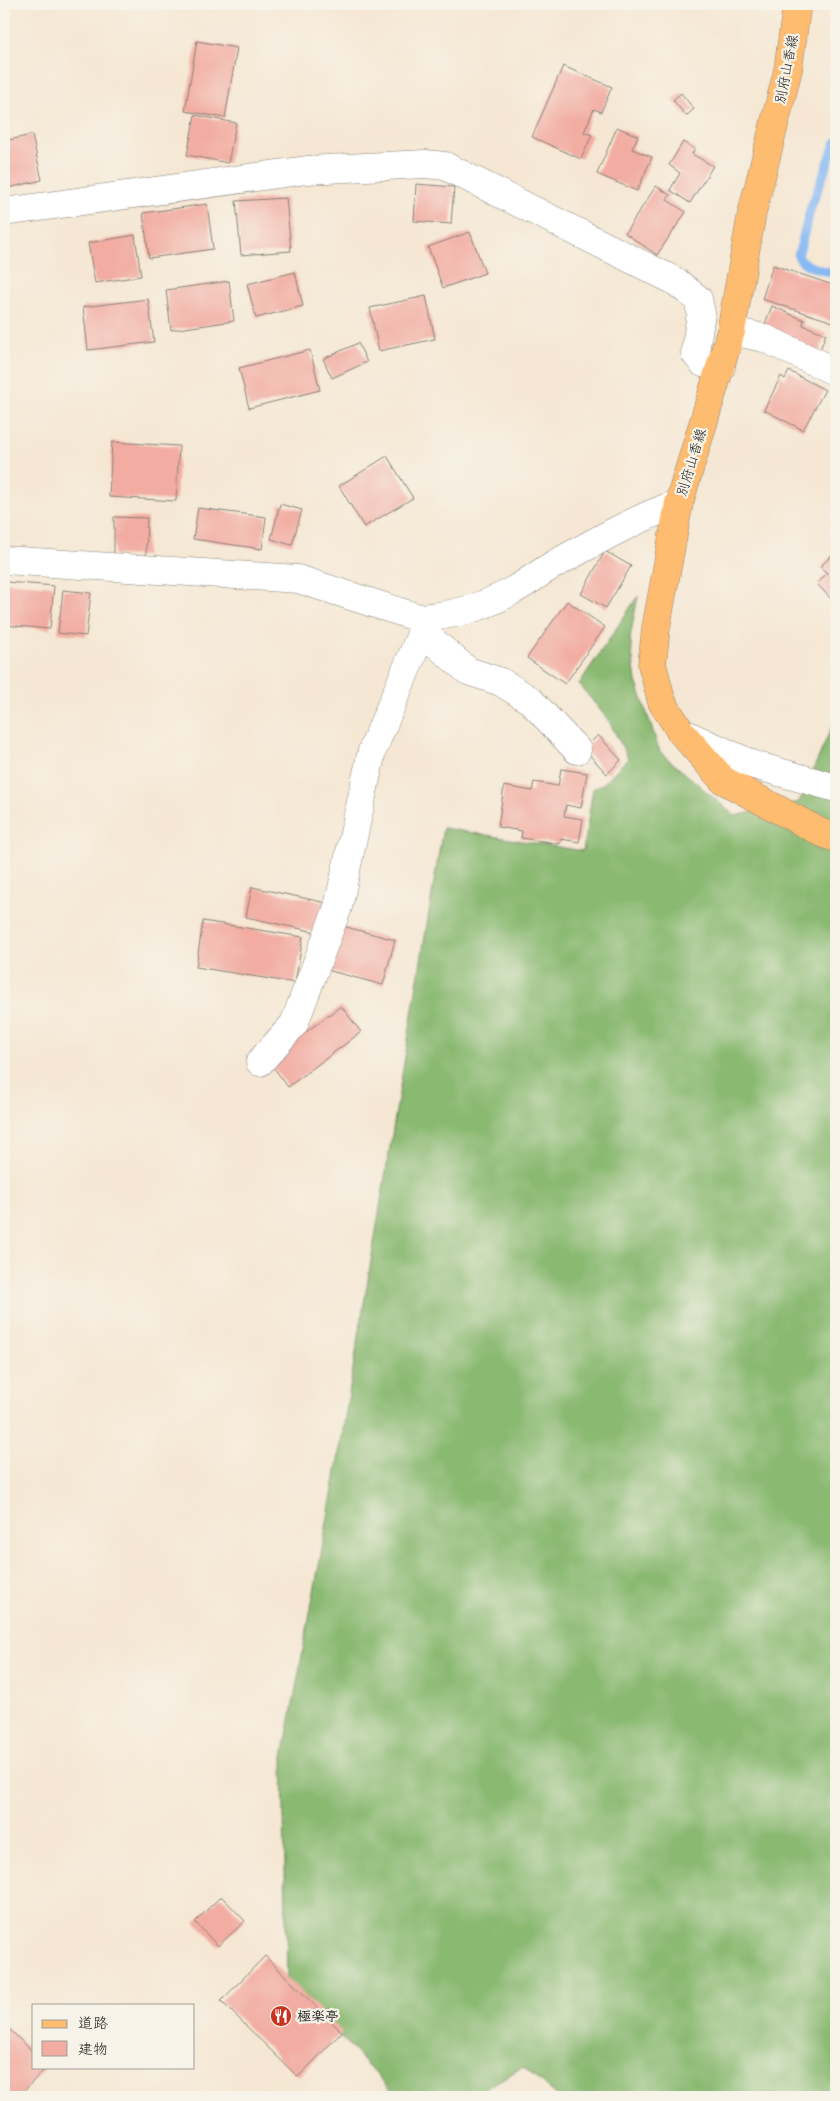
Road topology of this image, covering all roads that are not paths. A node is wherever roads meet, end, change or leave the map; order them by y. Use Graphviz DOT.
graph roads {
  1 [pos="797,4"];
  2 [pos="4,212"];
  3 [pos="730,331"];
  4 [pos="721,367"];
  5 [pos="835,367"];
  6 [pos="679,503"];
  7 [pos="4,560"];
  8 [pos="420,625"];
  9 [pos="681,732"];
  10 [pos="577,750"];
  11 [pos="836,788"];
  12 [pos="836,838"];
  13 [pos="260,1062"];
  1 -- 3 [label="main road, 別府山香線"];
  2 -- 4 [label="street"];
  3 -- 4 [label="main road, 別府山香線"];
  3 -- 5 [label="street"];
  4 -- 6 [label="main road, 別府山香線"];
  6 -- 8 [label="street"];
  6 -- 9 [label="main road, 別府山香線"];
  7 -- 8 [label="street"];
  8 -- 10 [label="street"];
  8 -- 13 [label="street"];
  9 -- 11 [label="street"];
  9 -- 12 [label="main road, 別府山香線"];
}
